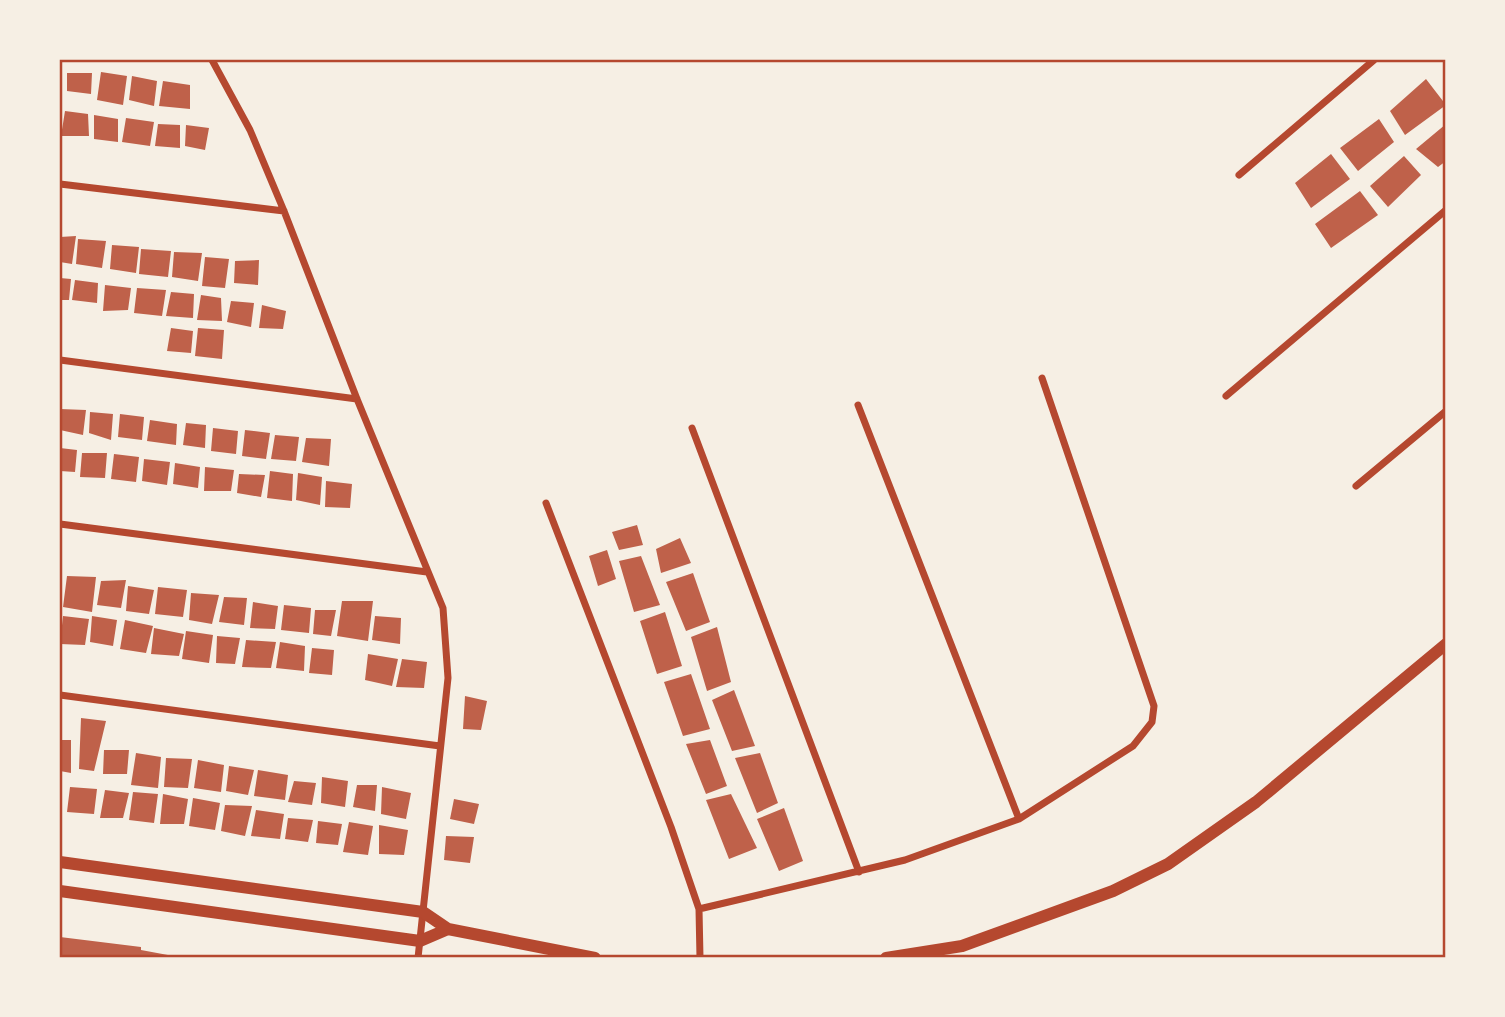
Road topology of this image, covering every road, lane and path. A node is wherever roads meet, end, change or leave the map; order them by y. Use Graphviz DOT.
graph roads {
  1 [pos="212,60"];
  2 [pos="1374,60"];
  3 [pos="1239,175"];
  4 [pos="60,184"];
  5 [pos="1446,210"];
  6 [pos="284,211"];
  7 [pos="60,360"];
  8 [pos="1042,378"];
  9 [pos="1226,396"];
  10 [pos="357,399"];
  11 [pos="858,405"];
  12 [pos="1446,411"];
  13 [pos="692,428"];
  14 [pos="1356,486"];
  15 [pos="546,503"];
  16 [pos="60,524"];
  17 [pos="427,572"];
  18 [pos="1446,644"];
  19 [pos="60,695"];
  20 [pos="440,746"];
  21 [pos="1019,818"];
  22 [pos="60,862"];
  23 [pos="859,872"];
  24 [pos="60,891"];
  25 [pos="698,909"];
  26 [pos="423,912"];
  27 [pos="448,929"];
  28 [pos="420,941"];
  29 [pos="418,957"];
  30 [pos="595,957"];
  31 [pos="699,957"];
  32 [pos="886,957"];
  1 -- 6 [label="street"];
  2 -- 3 [label="street"];
  4 -- 6 [label="street"];
  5 -- 9 [label="street"];
  6 -- 10 [label="street"];
  7 -- 10 [label="street"];
  8 -- 21 [label="street"];
  10 -- 17 [label="street"];
  11 -- 21 [label="street"];
  12 -- 14 [label="street"];
  13 -- 23 [label="street"];
  15 -- 25 [label="street"];
  16 -- 17 [label="street"];
  17 -- 20 [label="street"];
  18 -- 32 [label="street"];
  19 -- 20 [label="street"];
  20 -- 26 [label="street"];
  21 -- 23 [label="street"];
  22 -- 26 [label="street"];
  23 -- 25 [label="street"];
  24 -- 28 [label="street"];
  25 -- 31 [label="street"];
  26 -- 27 [label="street"];
  26 -- 28 [label="street"];
  27 -- 28 [label="street"];
  27 -- 30 [label="street"];
  28 -- 29 [label="street"];
}
